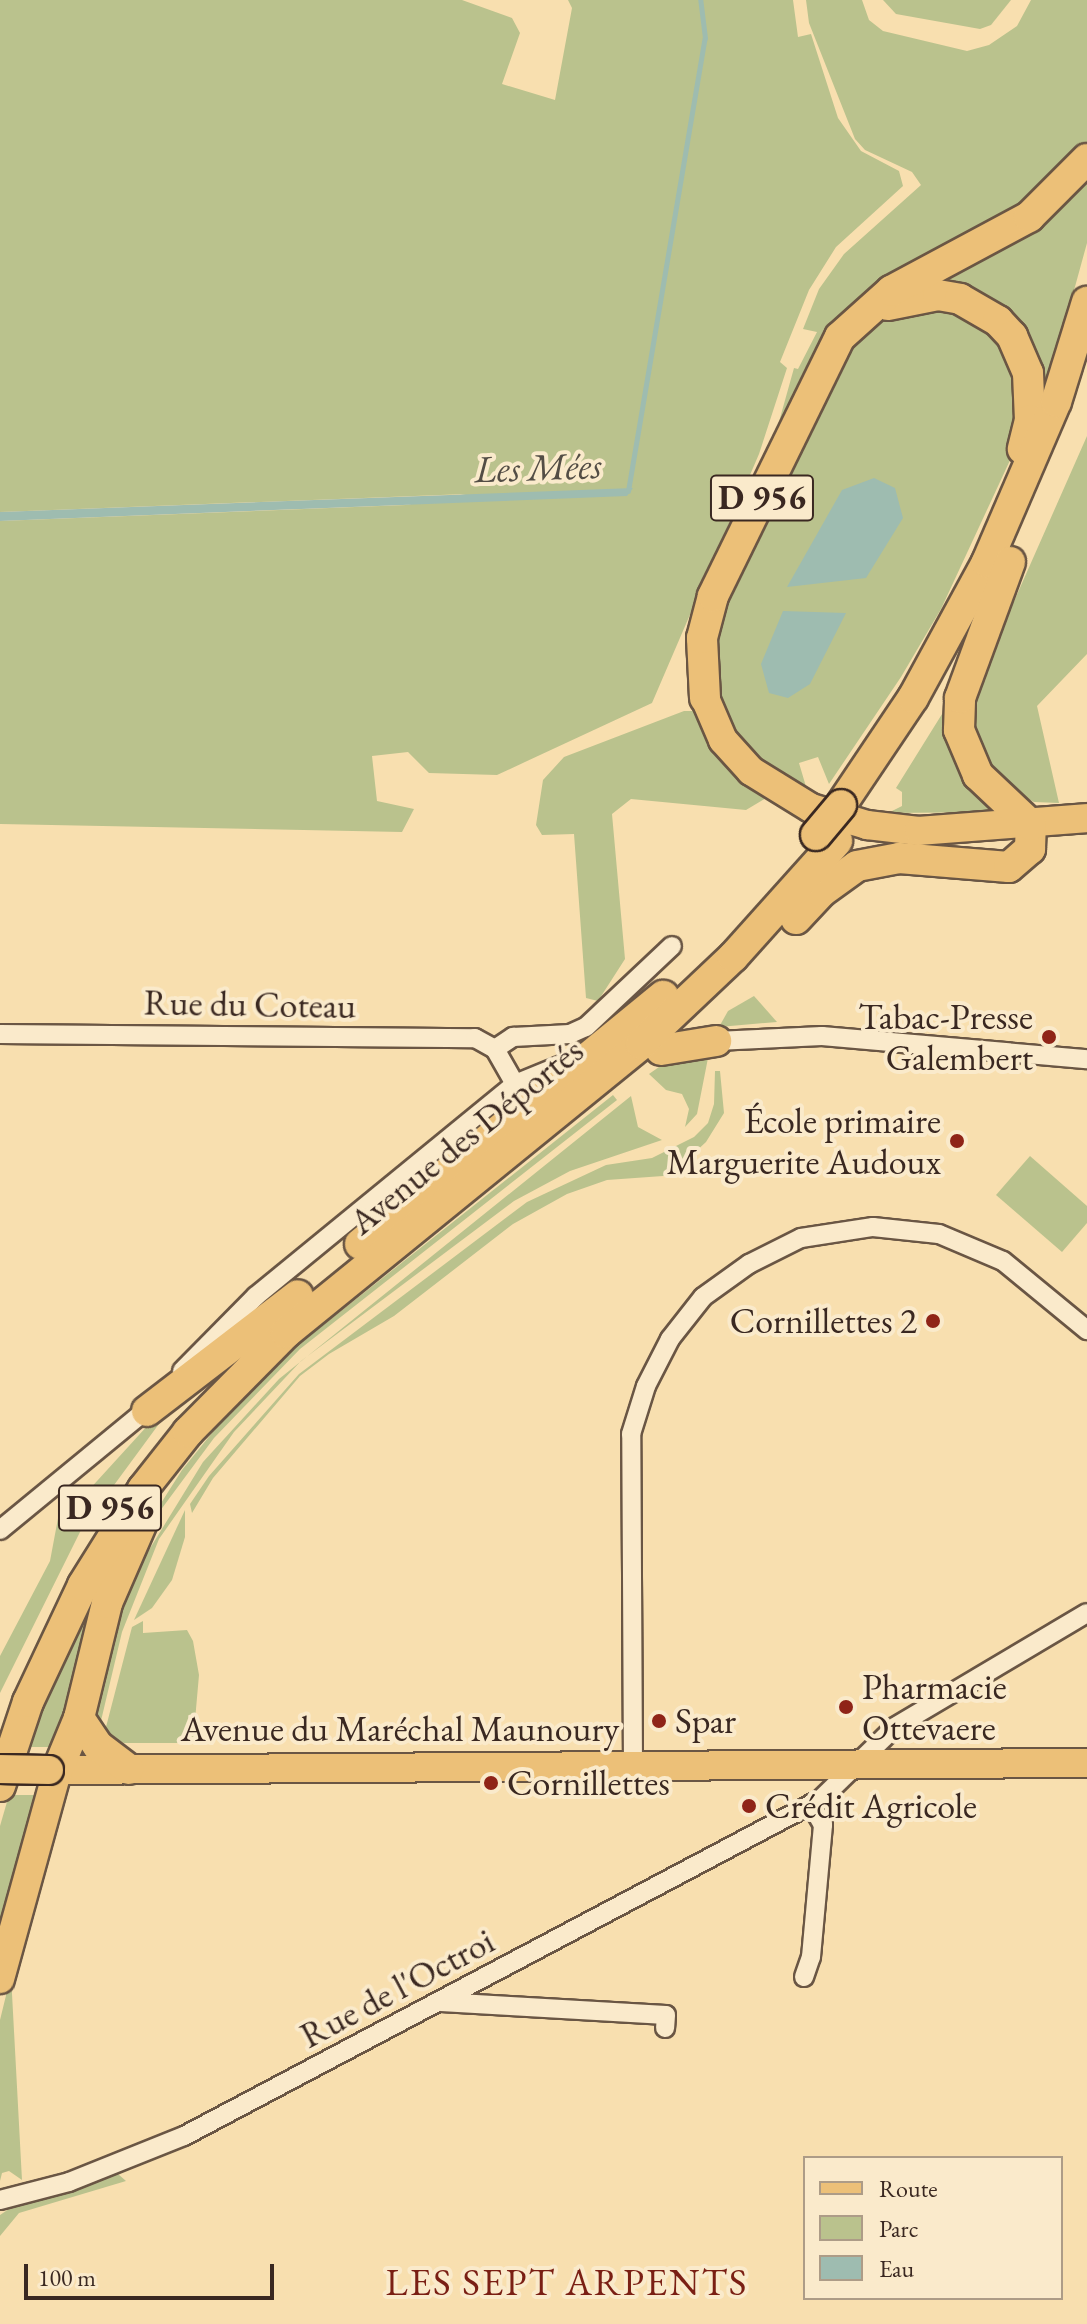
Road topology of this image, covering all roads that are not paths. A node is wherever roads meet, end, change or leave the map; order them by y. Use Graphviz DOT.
graph roads {
  1 [pos="1087,159"];
  2 [pos="1087,302"];
  3 [pos="864,313"];
  4 [pos="1087,370"];
  5 [pos="999,562"];
  6 [pos="705,698"];
  7 [pos="1087,818"];
  8 [pos="1031,825"];
  9 [pos="672,946"];
  10 [pos="702,1013"];
  11 [pos="0,1034"];
  12 [pos="716,1041"];
  13 [pos="495,1049"];
  14 [pos="628,1052"];
  15 [pos="1087,1059"];
  16 [pos="515,1084"];
  17 [pos="268,1320"];
  18 [pos="1087,1330"];
  19 [pos="147,1411"];
  20 [pos="143,1489"];
  21 [pos="0,1530"];
  22 [pos="1087,1613"];
  23 [pos="79,1718"];
  24 [pos="0,1726"];
  25 [pos="826,1763"];
  26 [pos="1087,1763"];
  27 [pos="860,1764"];
  28 [pos="633,1766"];
  29 [pos="0,1769"];
  30 [pos="54,1769"];
  31 [pos="128,1769"];
  32 [pos="0,1786"];
  33 [pos="811,1804"];
  34 [pos="804,1977"];
  35 [pos="0,1979"];
  36 [pos="438,2002"];
  37 [pos="665,2028"];
  38 [pos="0,2200"];
  1 -- 3 [label="highway, D 956"];
  2 -- 5 [label="highway, D 956"];
  3 -- 5 [label="highway, D 956"];
  3 -- 6 [label="highway, D 956"];
  4 -- 5 [label="highway, D 956"];
  5 -- 8 [label="highway, D 956"];
  5 -- 14 [label="highway, Avenue des Déportés / D 956, bridge"];
  6 -- 8 [label="main road, D 956"];
  7 -- 8 [label="main road"];
  8 -- 10 [label="highway, D 956"];
  9 -- 13 [label="street"];
  10 -- 12 [label="highway"];
  10 -- 14 [label="highway, D 956"];
  11 -- 13 [label="street, Rue du Coteau"];
  12 -- 14 [label="highway"];
  12 -- 15 [label="street"];
  13 -- 16 [label="street"];
  14 -- 16 [label="street, Avenue des Déportés"];
  14 -- 17 [label="highway, Avenue des Déportés / D 956"];
  14 -- 20 [label="highway, Avenue des Déportés / D 956"];
  16 -- 19 [label="street, Avenue des Déportés"];
  17 -- 19 [label="highway"];
  17 -- 24 [label="highway, D 956"];
  18 -- 28 [label="street"];
  19 -- 21 [label="street, Avenue des Déportés"];
  20 -- 23 [label="highway, D 956"];
  20 -- 32 [label="highway, D 956"];
  22 -- 27 [label="street, Rue de l'Octroi"];
  23 -- 30 [label="highway, D 956"];
  23 -- 31 [label="highway"];
  25 -- 27 [label="main road, Avenue du Maréchal Maunoury"];
  25 -- 28 [label="main road, Avenue du Maréchal Maunoury"];
  25 -- 33 [label="street"];
  26 -- 27 [label="main road, Avenue du Maréchal Maunoury"];
  27 -- 33 [label="street, Rue de l'Octroi"];
  28 -- 31 [label="main road, Avenue du Maréchal Maunoury"];
  29 -- 30 [label="main road, Avenue du Maréchal Maunoury, bridge"];
  30 -- 31 [label="main road, Avenue du Maréchal Maunoury"];
  30 -- 35 [label="main road, D 956"];
  33 -- 34 [label="street"];
  33 -- 36 [label="street, Rue de l'Octroi"];
  36 -- 37 [label="street"];
  36 -- 38 [label="street, Rue de l'Octroi"];
}
